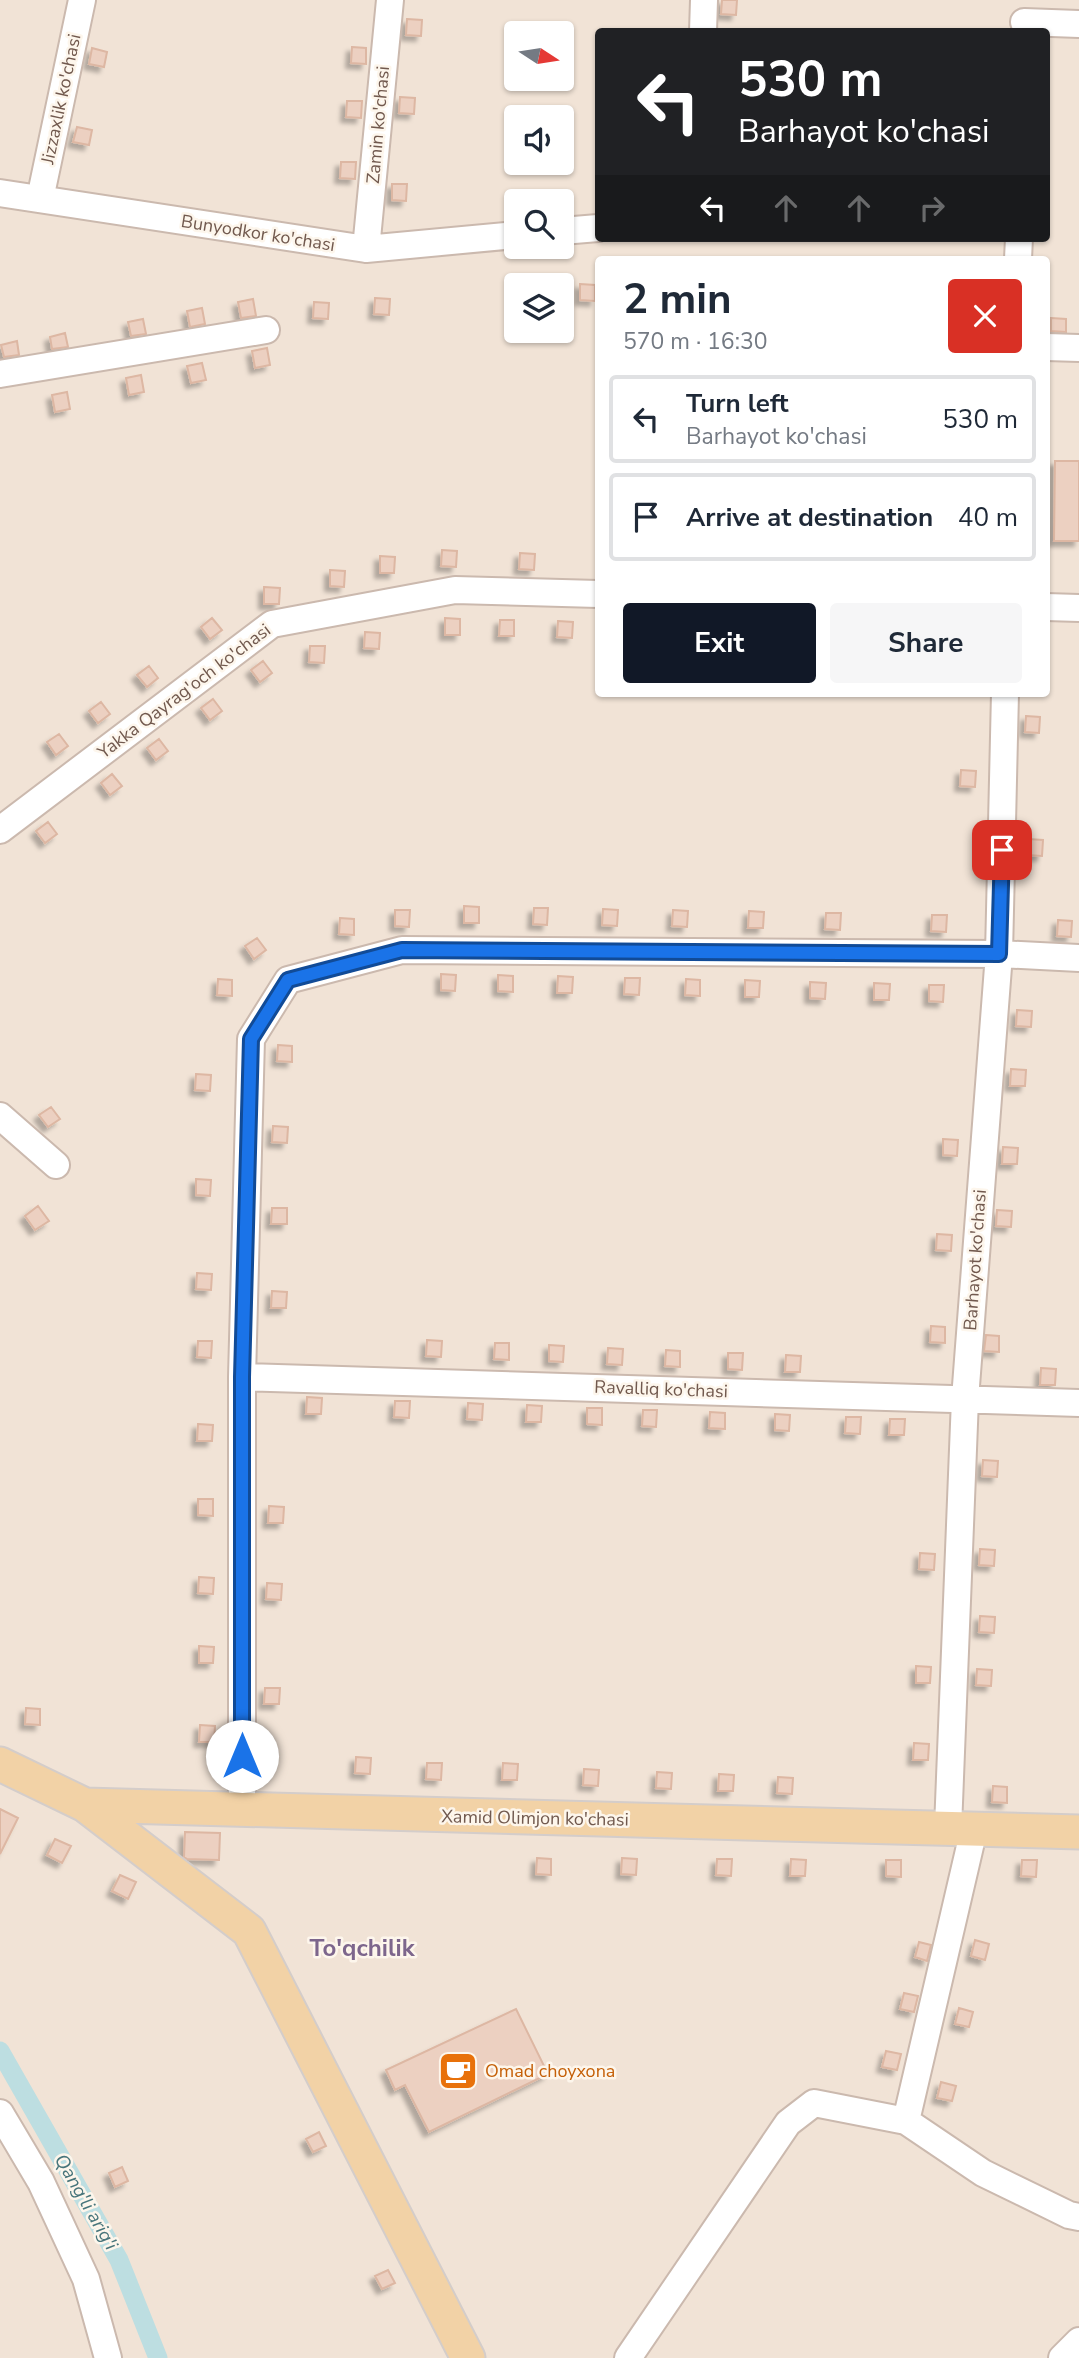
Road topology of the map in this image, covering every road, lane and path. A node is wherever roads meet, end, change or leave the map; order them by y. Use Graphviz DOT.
graph roads {
  1 [pos="82,0"];
  2 [pos="390,0"];
  3 [pos="704,0"];
  4 [pos="1024,18"];
  5 [pos="1079,24"];
  6 [pos="703,28"];
  7 [pos="0,193"];
  8 [pos="40,199"];
  9 [pos="595,228"];
  10 [pos="574,230"];
  11 [pos="504,236"];
  12 [pos="366,250"];
  13 [pos="266,330"];
  14 [pos="1050,347"];
  15 [pos="1079,348"];
  16 [pos="0,374"];
  17 [pos="595,594"];
  18 [pos="1050,607"];
  19 [pos="1079,608"];
  20 [pos="1005,697"];
  21 [pos="0,830"];
  22 [pos="999,954"];
  23 [pos="1079,958"];
  24 [pos="0,1116"];
  25 [pos="56,1166"];
  26 [pos="242,1377"];
  27 [pos="965,1399"];
  28 [pos="1079,1404"];
  29 [pos="0,1764"];
  30 [pos="85,1805"];
  31 [pos="242,1811"];
  32 [pos="961,1829"];
  33 [pos="1079,1832"];
  34 [pos="0,2113"];
  35 [pos="906,2121"];
  36 [pos="1079,2217"];
  37 [pos="1079,2341"];
  38 [pos="108,2358"];
  39 [pos="468,2358"];
  40 [pos="628,2358"];
  41 [pos="1062,2358"];
  1 -- 8 [label="street, Jizzaxlik ko'chasi"];
  2 -- 12 [label="street, Zamin ko'chasi"];
  3 -- 6 [label="street"];
  4 -- 5 [label="street"];
  7 -- 8 [label="street, Bunyodkor ko'chasi"];
  8 -- 12 [label="street, Bunyodkor ko'chasi"];
  9 -- 10 [label="street"];
  11 -- 12 [label="street, Bunyodkor ko'chasi"];
  13 -- 16 [label="street"];
  14 -- 15 [label="street"];
  17 -- 21 [label="street, Yakka Qayrag'och ko'chasi"];
  18 -- 19 [label="street"];
  20 -- 22 [label="street, Barhayot ko'chasi"];
  22 -- 23 [label="street"];
  22 -- 26 [label="street"];
  22 -- 27 [label="street, Barhayot ko'chasi"];
  24 -- 25 [label="street"];
  26 -- 27 [label="street, Ravalliq ko'chasi"];
  26 -- 31 [label="street"];
  27 -- 28 [label="street, Ravalliq ko'chasi"];
  27 -- 32 [label="street, Barhayot ko'chasi"];
  29 -- 30 [label="main road, Xamid Olimjon ko'chasi"];
  30 -- 31 [label="main road, Xamid Olimjon ko'chasi"];
  30 -- 39 [label="main road"];
  31 -- 32 [label="main road, Xamid Olimjon ko'chasi"];
  32 -- 33 [label="main road, Xamid Olimjon ko'chasi"];
  32 -- 35 [label="street, Barhayot ko'chasi"];
  34 -- 38 [label="street"];
  35 -- 36 [label="street"];
  35 -- 40 [label="street"];
  37 -- 41 [label="street"];
}
